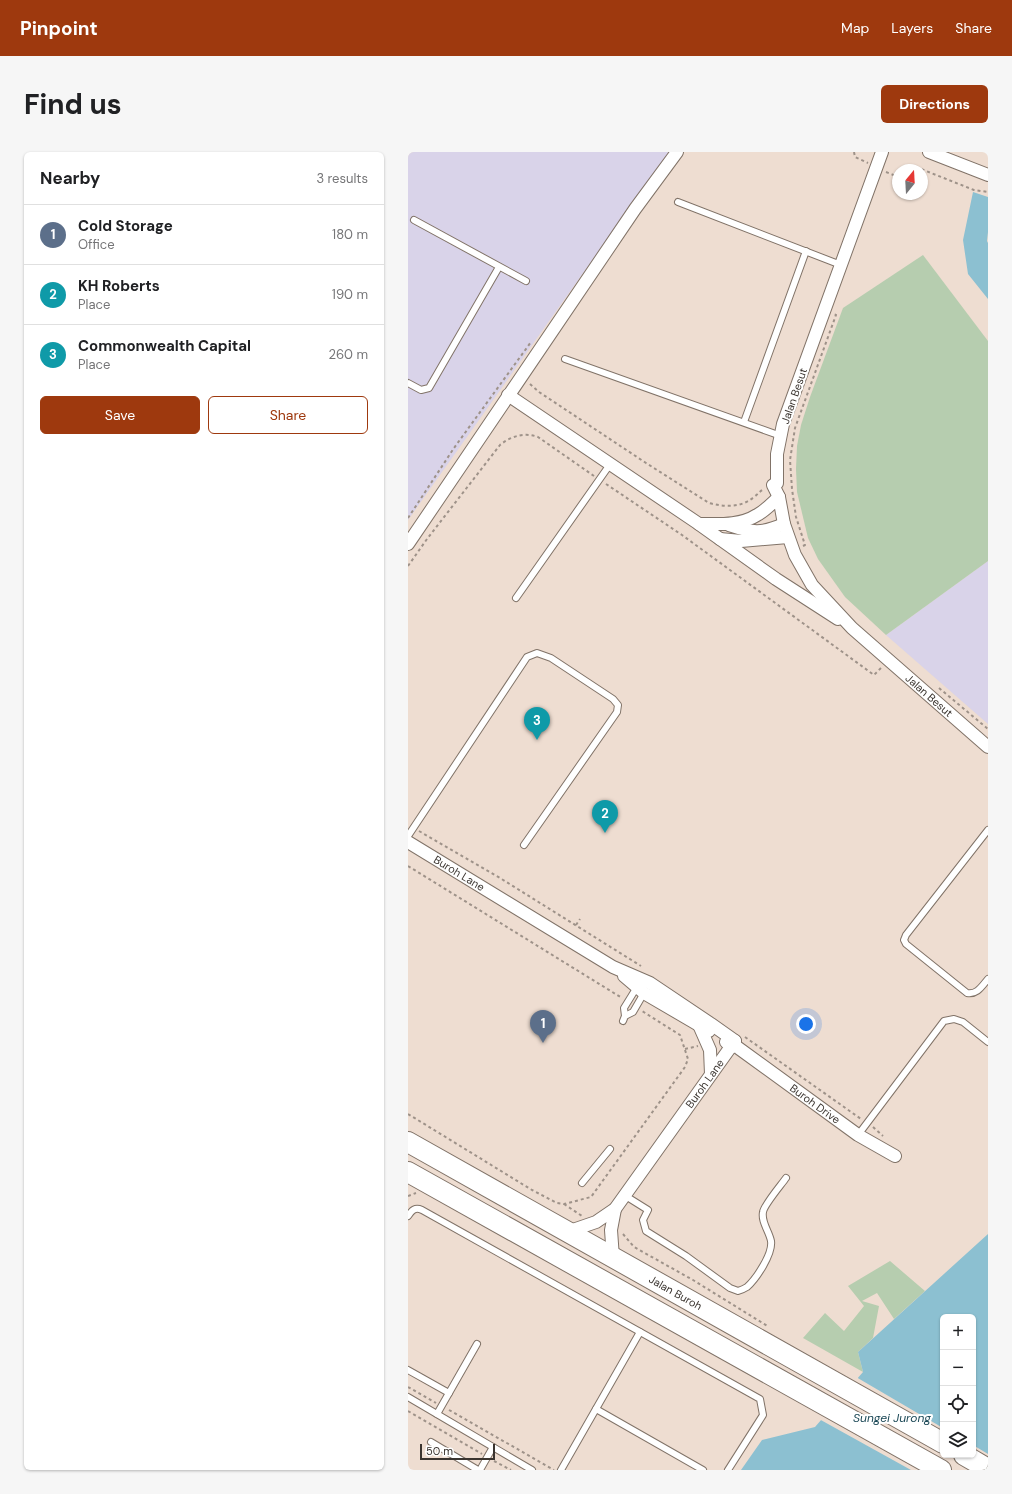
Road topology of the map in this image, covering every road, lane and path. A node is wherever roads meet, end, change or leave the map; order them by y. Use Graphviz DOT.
graph roads {
  1 [pos="677,152"];
  2 [pos="882,152"];
  3 [pos="929,152"];
  4 [pos="928,171"];
  5 [pos="988,175"];
  6 [pos="988,192"];
  7 [pos="678,202"];
  8 [pos="414,220"];
  9 [pos="806,251"];
  10 [pos="842,265"];
  11 [pos="499,267"];
  12 [pos="526,281"];
  13 [pos="825,310"];
  14 [pos="565,359"];
  15 [pos="528,380"];
  16 [pos="408,384"];
  17 [pos="508,395"];
  18 [pos="744,422"];
  19 [pos="781,436"];
  20 [pos="611,464"];
  21 [pos="599,480"];
  22 [pos="773,485"];
  23 [pos="779,497"];
  24 [pos="699,524"];
  25 [pos="726,524"];
  26 [pos="784,524"];
  27 [pos="788,537"];
  28 [pos="720,539"];
  29 [pos="408,544"];
  30 [pos="795,554"];
  31 [pos="408,566"];
  32 [pos="516,598"];
  33 [pos="852,628"];
  34 [pos="888,659"];
  35 [pos="988,747"];
  36 [pos="414,827"];
  37 [pos="988,830"];
  38 [pos="408,836"];
  39 [pos="408,842"];
  40 [pos="524,845"];
  41 [pos="408,866"];
  42 [pos="580,919"];
  43 [pos="576,925"];
  44 [pos="647,970"];
  45 [pos="988,979"];
  46 [pos="644,988"];
  47 [pos="628,1002"];
  48 [pos="636,1007"];
  49 [pos="699,1026"];
  50 [pos="736,1042"];
  51 [pos="988,1042"];
  52 [pos="711,1074"];
  53 [pos="408,1114"];
  54 [pos="867,1123"];
  55 [pos="858,1135"];
  56 [pos="884,1137"];
  57 [pos="408,1142"];
  58 [pos="610,1149"];
  59 [pos="895,1156"];
  60 [pos="408,1172"];
  61 [pos="786,1178"];
  62 [pos="582,1183"];
  63 [pos="417,1184"];
  64 [pos="624,1195"];
  65 [pos="614,1209"];
  66 [pos="408,1216"];
  67 [pos="567,1232"];
  68 [pos="621,1232"];
  69 [pos="613,1258"];
  70 [pos="770,1328"];
  71 [pos="640,1332"];
  72 [pos="477,1344"];
  73 [pos="408,1370"];
  74 [pos="408,1387"];
  75 [pos="449,1393"];
  76 [pos="408,1397"];
  77 [pos="442,1406"];
  78 [pos="596,1409"];
  79 [pos="408,1411"];
  80 [pos="437,1414"];
  81 [pos="940,1441"];
  82 [pos="431,1442"];
  83 [pos="493,1447"];
  84 [pos="488,1457"];
  85 [pos="969,1458"];
  86 [pos="988,1469"];
  87 [pos="479,1470"];
  88 [pos="511,1470"];
  89 [pos="530,1470"];
  90 [pos="554,1470"];
  91 [pos="561,1470"];
  92 [pos="703,1470"];
  93 [pos="728,1470"];
  94 [pos="941,1470"];
  1 -- 17 [label="street"];
  2 -- 10 [label="street, Jalan Besut"];
  3 -- 5 [label="street"];
  4 -- 6 [label="path"];
  7 -- 9 [label="lane"];
  8 -- 11 [label="lane"];
  9 -- 10 [label="lane"];
  9 -- 18 [label="lane"];
  10 -- 13 [label="street, Jalan Besut"];
  11 -- 12 [label="lane"];
  11 -- 16 [label="lane"];
  13 -- 19 [label="street, Jalan Besut"];
  13 -- 30 [label="path"];
  14 -- 18 [label="lane"];
  15 -- 22 [label="path"];
  17 -- 20 [label="street, Jalan Besut"];
  17 -- 29 [label="street"];
  18 -- 19 [label="lane"];
  19 -- 22 [label="street, Jalan Besut"];
  20 -- 21 [label="lane"];
  20 -- 24 [label="street, Jalan Besut"];
  21 -- 31 [label="path"];
  21 -- 32 [label="lane"];
  21 -- 34 [label="path"];
  22 -- 23 [label="street, Jalan Besut"];
  23 -- 25 [label="street"];
  23 -- 26 [label="street, Jalan Besut"];
  24 -- 25 [label="street"];
  24 -- 28 [label="street, Jalan Besut"];
  25 -- 26 [label="street"];
  26 -- 27 [label="street, Jalan Besut"];
  27 -- 28 [label="street"];
  27 -- 30 [label="street, Jalan Besut"];
  28 -- 33 [label="street, Jalan Besut"];
  30 -- 33 [label="street, Jalan Besut"];
  33 -- 34 [label="street, Jalan Besut"];
  34 -- 35 [label="street, Jalan Besut"];
  36 -- 38 [label="lane"];
  36 -- 40 [label="lane"];
  36 -- 43 [label="path"];
  37 -- 45 [label="lane"];
  39 -- 46 [label="street, Buroh Lane"];
  41 -- 47 [label="path"];
  42 -- 43 [label="path"];
  43 -- 44 [label="path"];
  46 -- 47 [label="lane"];
  46 -- 48 [label="lane"];
  46 -- 49 [label="street"];
  46 -- 50 [label="street"];
  47 -- 48 [label="lane"];
  48 -- 53 [label="path"];
  49 -- 50 [label="street, Buroh Drive"];
  49 -- 52 [label="street"];
  50 -- 52 [label="street, Buroh Lane"];
  50 -- 54 [label="path"];
  50 -- 55 [label="street, Buroh Drive"];
  51 -- 54 [label="lane"];
  52 -- 64 [label="street, Buroh Lane"];
  54 -- 55 [label="lane"];
  54 -- 56 [label="path"];
  55 -- 59 [label="street, Buroh Drive"];
  57 -- 67 [label="highway, Jalan Buroh"];
  58 -- 62 [label="lane"];
  60 -- 63 [label="highway"];
  61 -- 64 [label="lane"];
  63 -- 94 [label="highway"];
  64 -- 65 [label="street, Buroh Lane"];
  65 -- 67 [label="street, Buroh Lane"];
  65 -- 69 [label="street, Buroh Lane"];
  66 -- 71 [label="lane"];
  67 -- 69 [label="highway, Jalan Buroh"];
  68 -- 70 [label="path"];
  69 -- 81 [label="highway, Jalan Buroh"];
  71 -- 78 [label="lane"];
  71 -- 93 [label="lane"];
  72 -- 75 [label="lane"];
  73 -- 75 [label="lane"];
  74 -- 77 [label="path"];
  75 -- 77 [label="lane"];
  76 -- 80 [label="lane"];
  77 -- 80 [label="lane"];
  77 -- 90 [label="path"];
  78 -- 91 [label="lane"];
  78 -- 92 [label="lane"];
  79 -- 84 [label="path"];
  80 -- 83 [label="lane"];
  82 -- 87 [label="lane"];
  83 -- 84 [label="lane"];
  83 -- 89 [label="lane"];
  84 -- 87 [label="lane"];
  84 -- 88 [label="path"];
  85 -- 86 [label="highway"];
}
